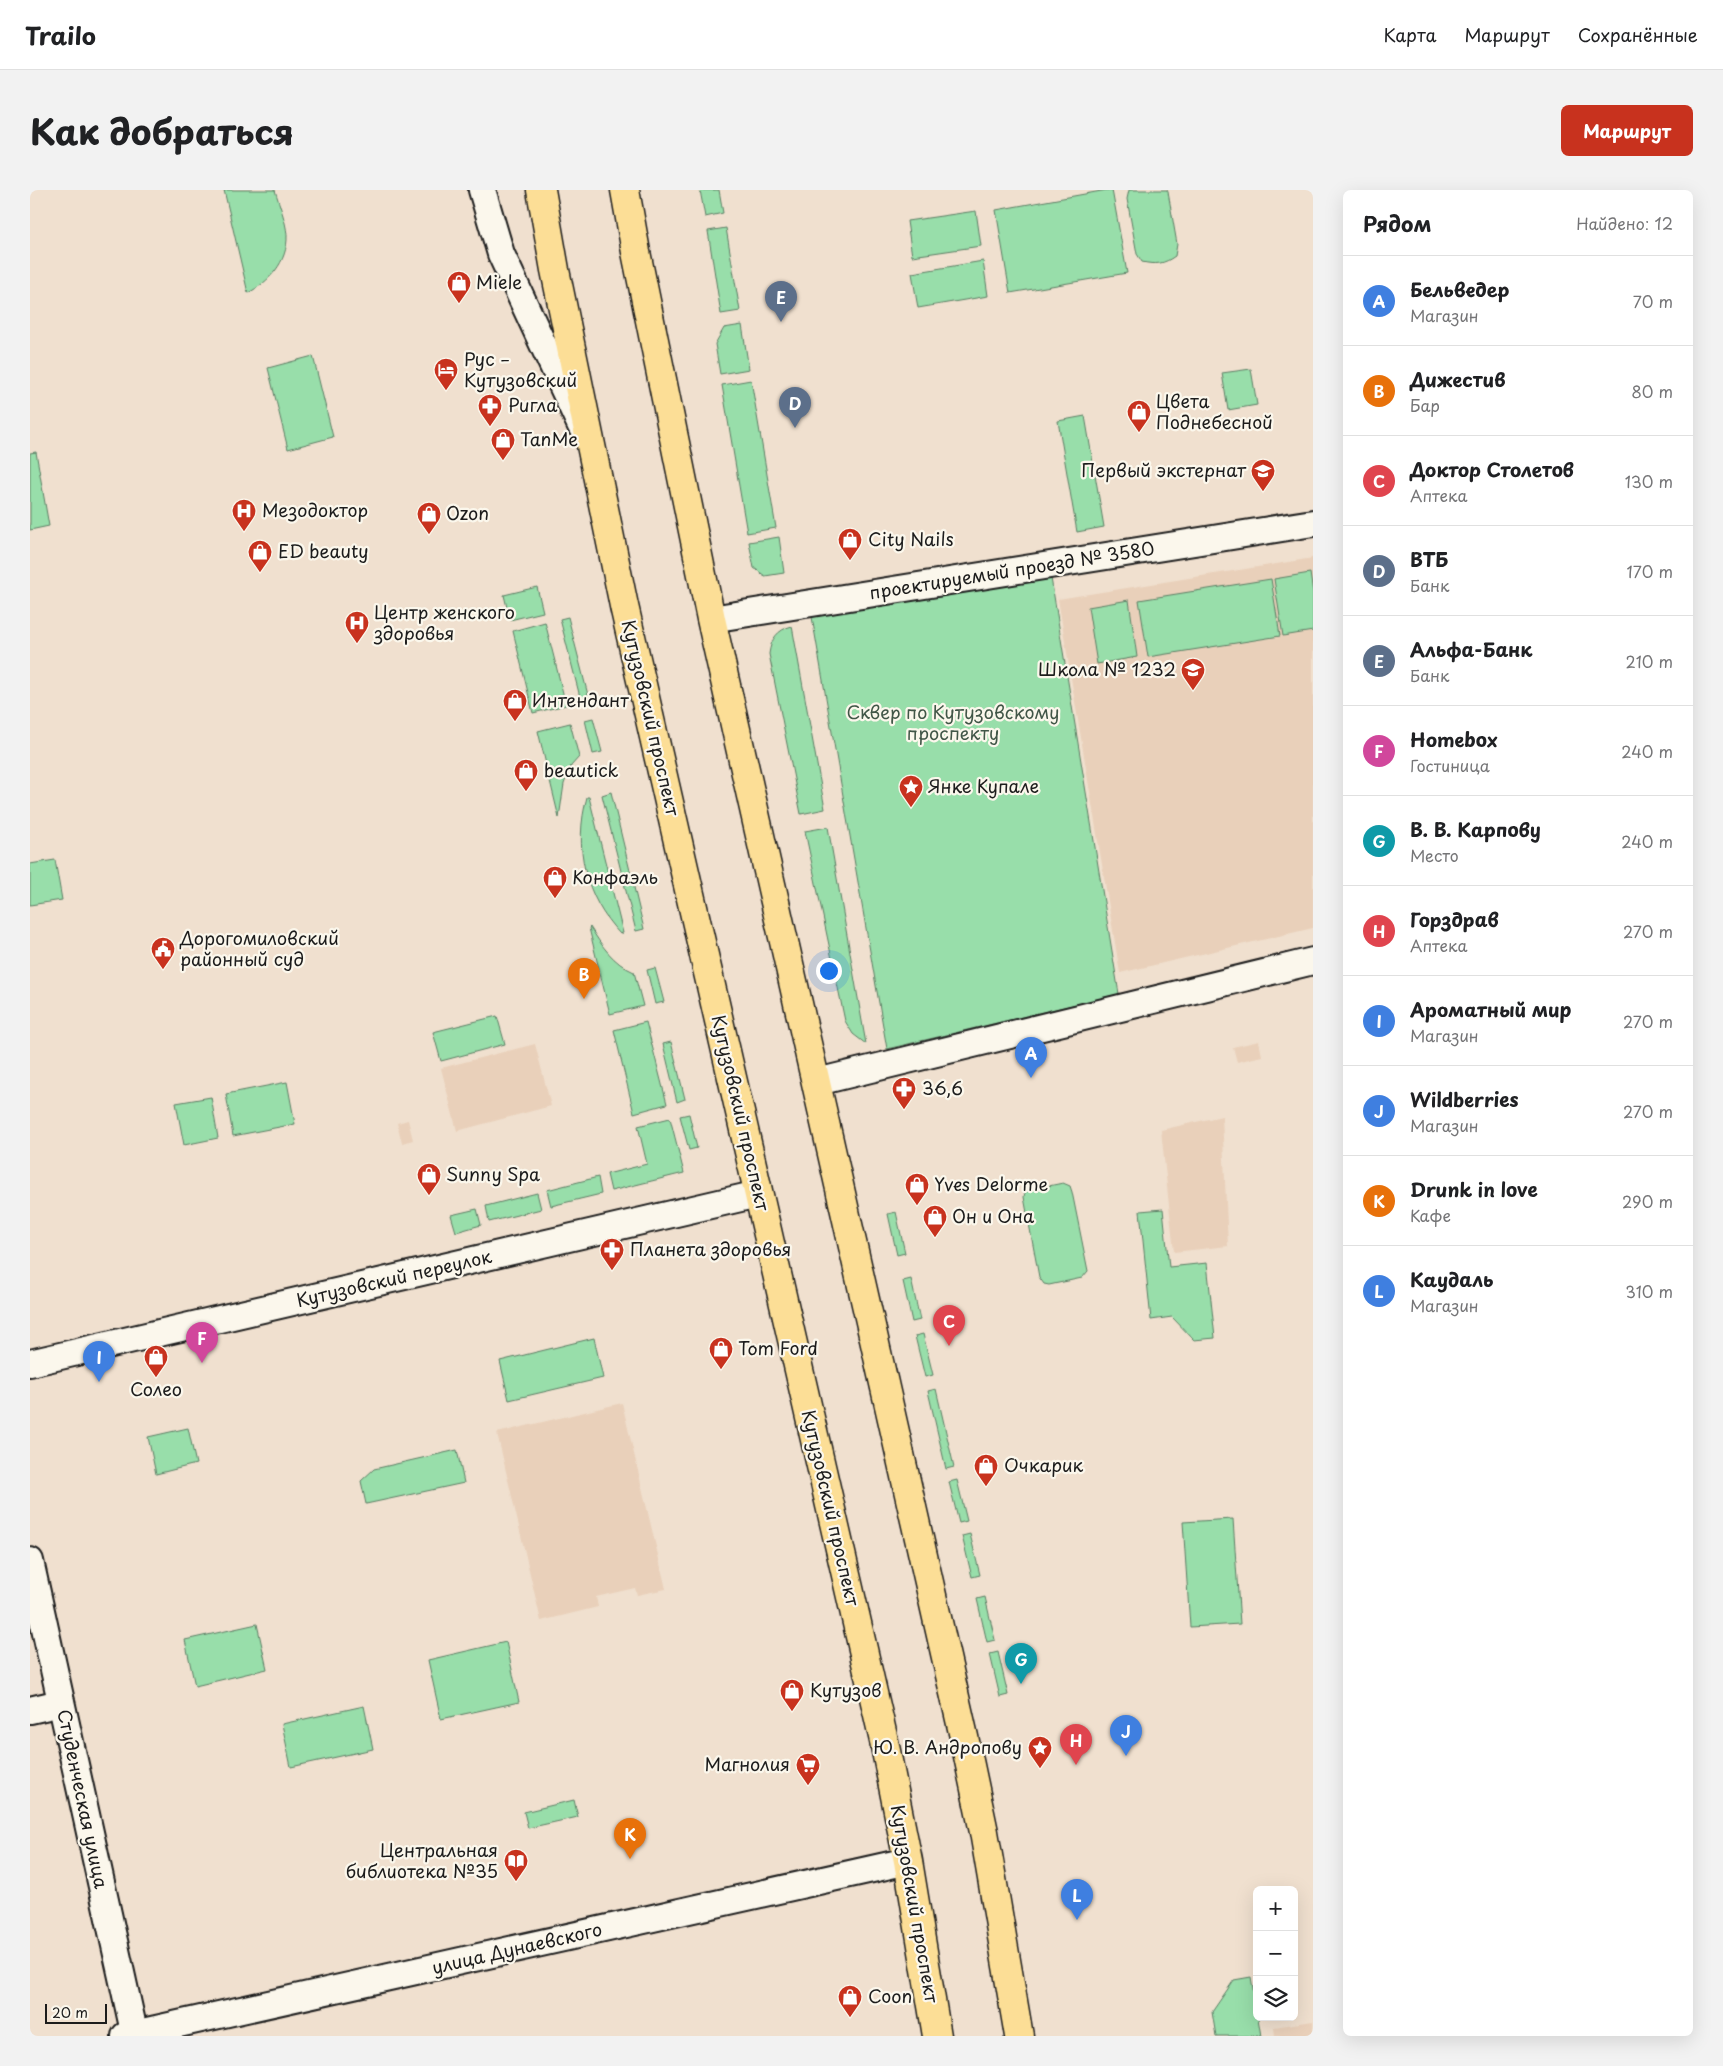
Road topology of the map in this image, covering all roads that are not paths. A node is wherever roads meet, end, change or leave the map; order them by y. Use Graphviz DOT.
graph roads {
  1 [pos="482,190"];
  2 [pos="541,190"];
  3 [pos="625,190"];
  4 [pos="590,446"];
  5 [pos="1313,523"];
  6 [pos="711,619"];
  7 [pos="1313,961"];
  8 [pos="817,1082"];
  9 [pos="758,1194"];
  10 [pos="30,1363"];
  11 [pos="30,1561"];
  12 [pos="61,1704"];
  13 [pos="30,1710"];
  14 [pos="908,1861"];
  15 [pos="132,2035"];
  16 [pos="937,2036"];
  17 [pos="1019,2036"];
  1 -- 4 [label="street"];
  2 -- 4 [label="main road, Кутузовский проспект"];
  3 -- 6 [label="main road"];
  4 -- 9 [label="main road, Кутузовский проспект"];
  5 -- 6 [label="street, проектируемый проезд № 3580"];
  6 -- 8 [label="main road"];
  7 -- 8 [label="street"];
  8 -- 17 [label="main road"];
  9 -- 10 [label="street, Кутузовский переулок"];
  9 -- 14 [label="main road, Кутузовский проспект"];
  11 -- 12 [label="street, Студенческая улица"];
  12 -- 13 [label="street"];
  12 -- 15 [label="street, Студенческая улица"];
  14 -- 15 [label="street, улица Дунаевского"];
  14 -- 16 [label="main road, Кутузовский проспект"];
}
